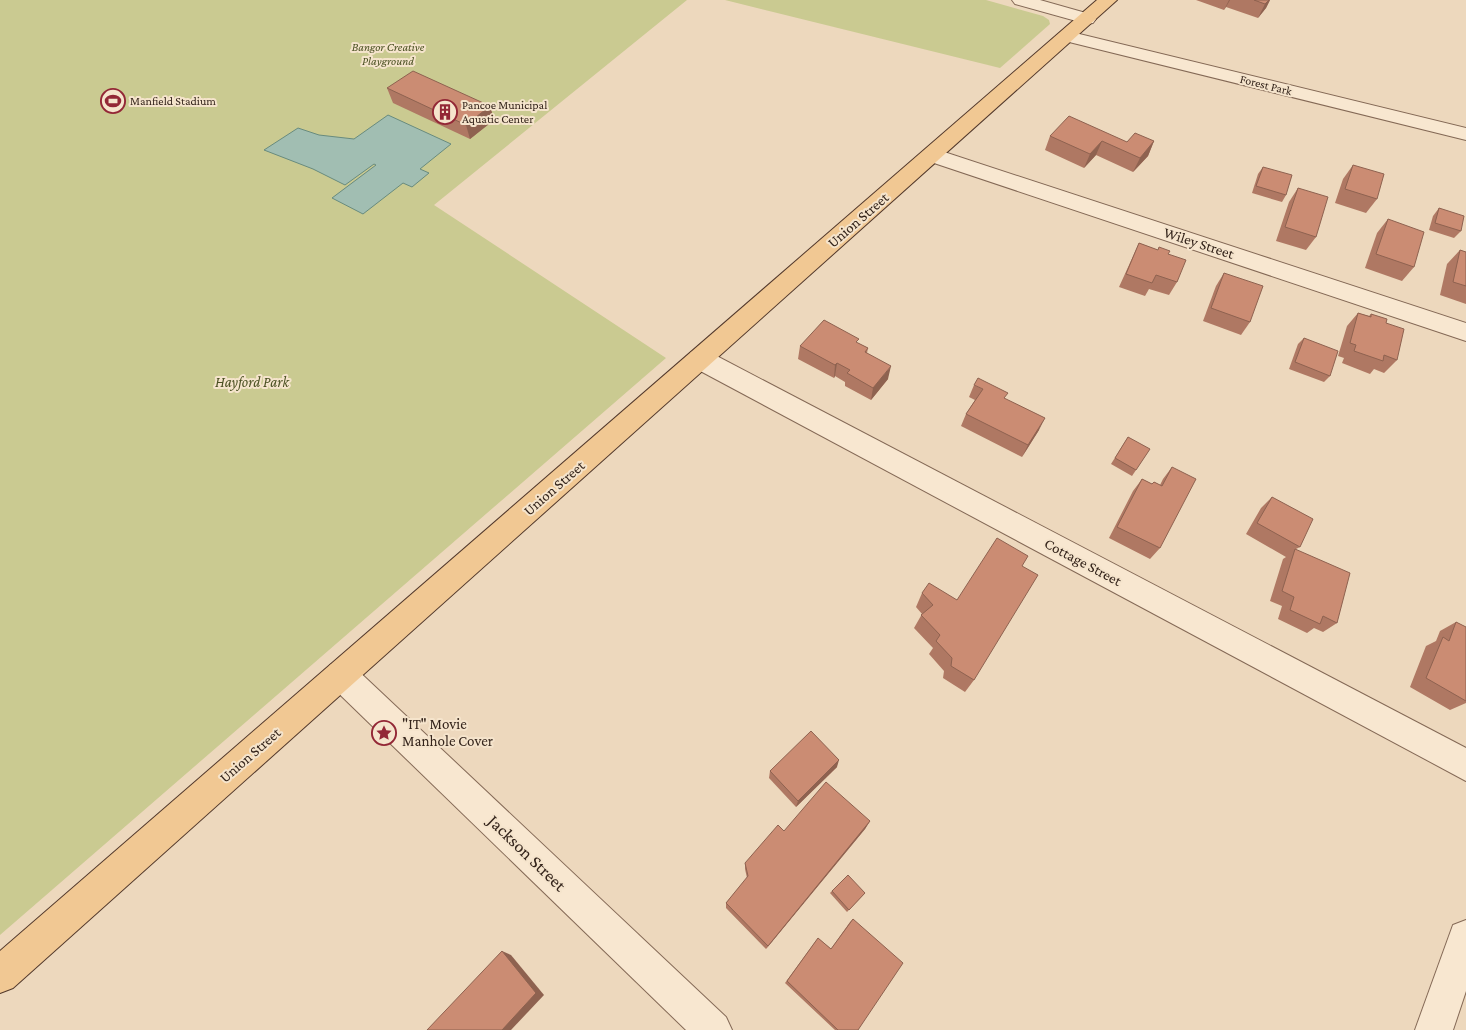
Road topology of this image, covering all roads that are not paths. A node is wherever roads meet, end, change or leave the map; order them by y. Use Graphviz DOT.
graph roads {
  1 [pos="1021,0"];
  2 [pos="1108,0"];
  3 [pos="1087,19"];
  4 [pos="1067,36"];
  5 [pos="1466,134"];
  6 [pos="932,155"];
  7 [pos="1466,332"];
  8 [pos="700,359"];
  9 [pos="341,675"];
  10 [pos="1466,765"];
  11 [pos="1466,938"];
  12 [pos="0,975"];
  13 [pos="713,1030"];
  14 [pos="1434,1030"];
  1 -- 3 [label="street"];
  2 -- 3 [label="main road, Union Street"];
  3 -- 4 [label="main road, Union Street"];
  4 -- 5 [label="street, Forest Park"];
  4 -- 6 [label="main road, Union Street"];
  6 -- 7 [label="street, Wiley Street"];
  6 -- 8 [label="main road, Union Street"];
  8 -- 9 [label="main road, Union Street"];
  8 -- 10 [label="street, Cottage Street"];
  9 -- 12 [label="main road, Union Street"];
  9 -- 13 [label="street, Jackson Street"];
  11 -- 14 [label="street"];
}
